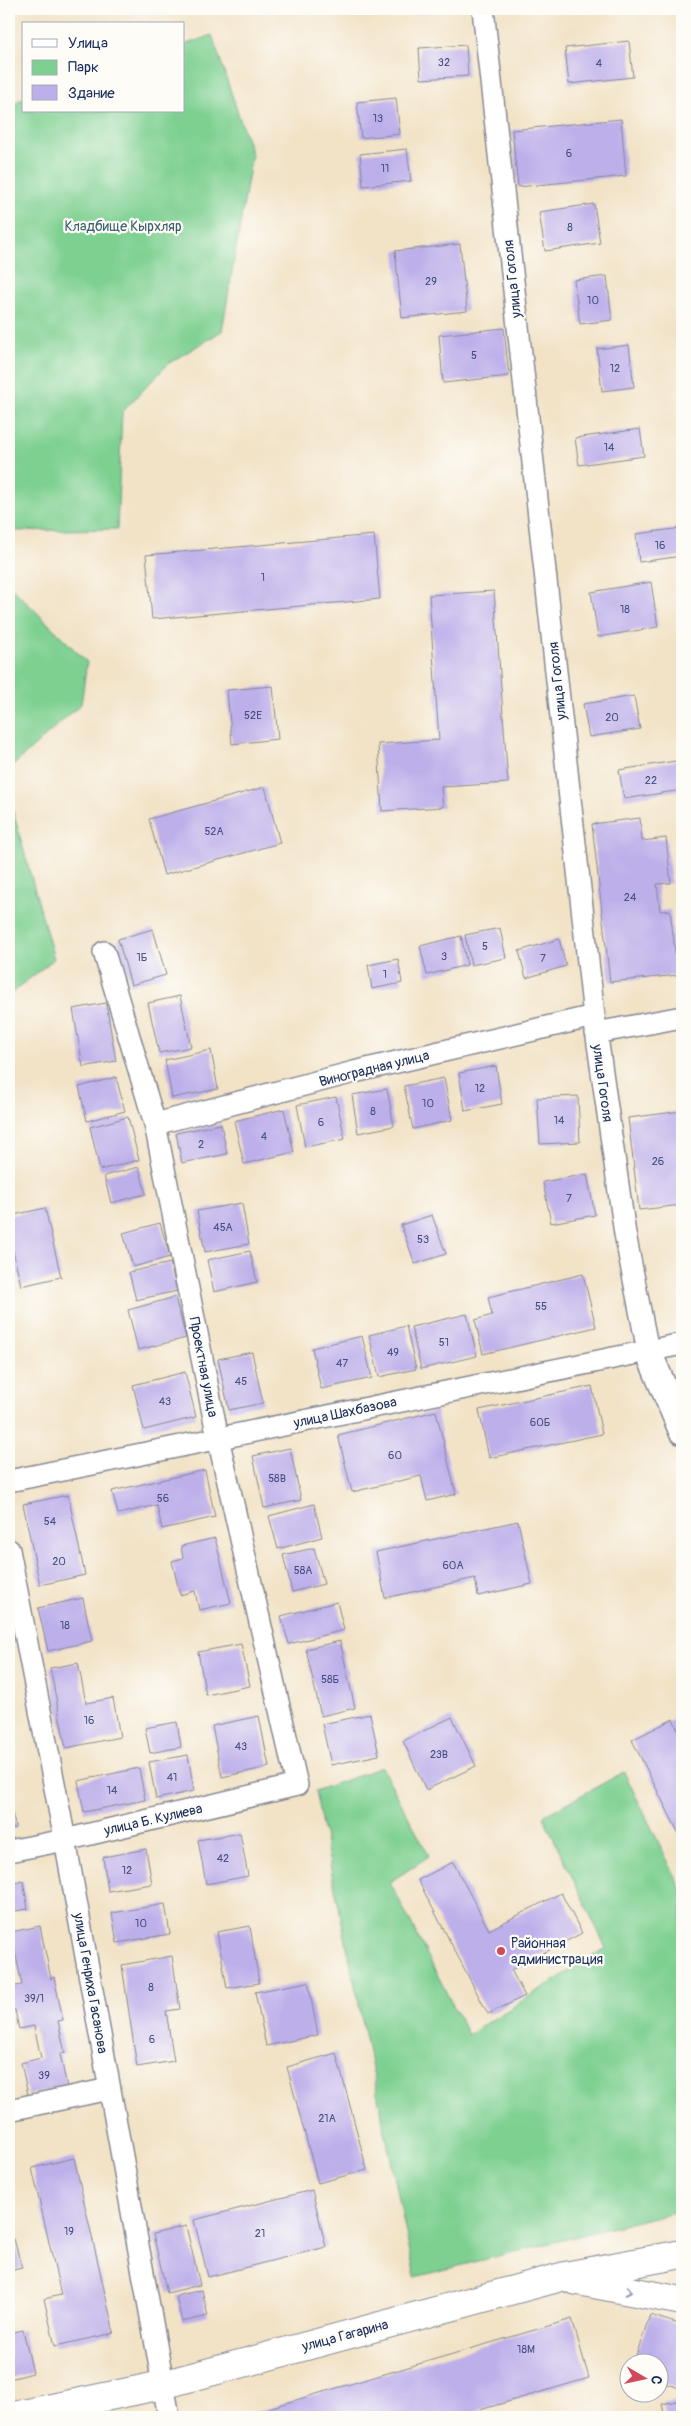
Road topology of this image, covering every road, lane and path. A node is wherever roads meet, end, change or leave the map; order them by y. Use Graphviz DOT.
graph roads {
  1 [pos="483,9"];
  2 [pos="104,952"];
  3 [pos="682,1017"];
  4 [pos="595,1024"];
  5 [pos="155,1124"];
  6 [pos="682,1344"];
  7 [pos="648,1351"];
  8 [pos="682,1431"];
  9 [pos="218,1438"];
  10 [pos="9,1481"];
  11 [pos="9,1550"];
  12 [pos="297,1785"];
  13 [pos="65,1840"];
  14 [pos="9,1851"];
  15 [pos="109,2089"];
  16 [pos="9,2110"];
  17 [pos="682,2254"];
  18 [pos="682,2301"];
  19 [pos="163,2386"];
  20 [pos="9,2417"];
  21 [pos="21,2417"];
  22 [pos="169,2417"];
  1 -- 4 [label="street, улица Гоголя"];
  2 -- 5 [label="street, Проектная улица"];
  3 -- 4 [label="street, Виноградная улица"];
  4 -- 5 [label="street, Виноградная улица"];
  4 -- 7 [label="street, улица Гоголя"];
  5 -- 9 [label="street, Проектная улица"];
  6 -- 7 [label="street, улица Шахбазова"];
  7 -- 8 [label="street"];
  7 -- 9 [label="street, улица Шахбазова"];
  9 -- 10 [label="street, улица Шахбазова"];
  9 -- 12 [label="street, Проектная улица"];
  11 -- 13 [label="street, улица Генриха Гасанова"];
  12 -- 13 [label="street, улица Б. Кулиева"];
  13 -- 14 [label="street, улица Б. Кулиева"];
  13 -- 15 [label="street, улица Генриха Гасанова"];
  15 -- 16 [label="street"];
  15 -- 19 [label="street, улица Генриха Гасанова"];
  17 -- 19 [label="main road, улица Гагарина"];
  19 -- 18 [label="main road, улица Гагарина, one-way"];
  19 -- 20 [label="main road, улица Гагарина"];
  19 -- 21 [label="main road, улица Гагарина"];
  19 -- 22 [label="street, улица Генриха Гасанова"];
}
